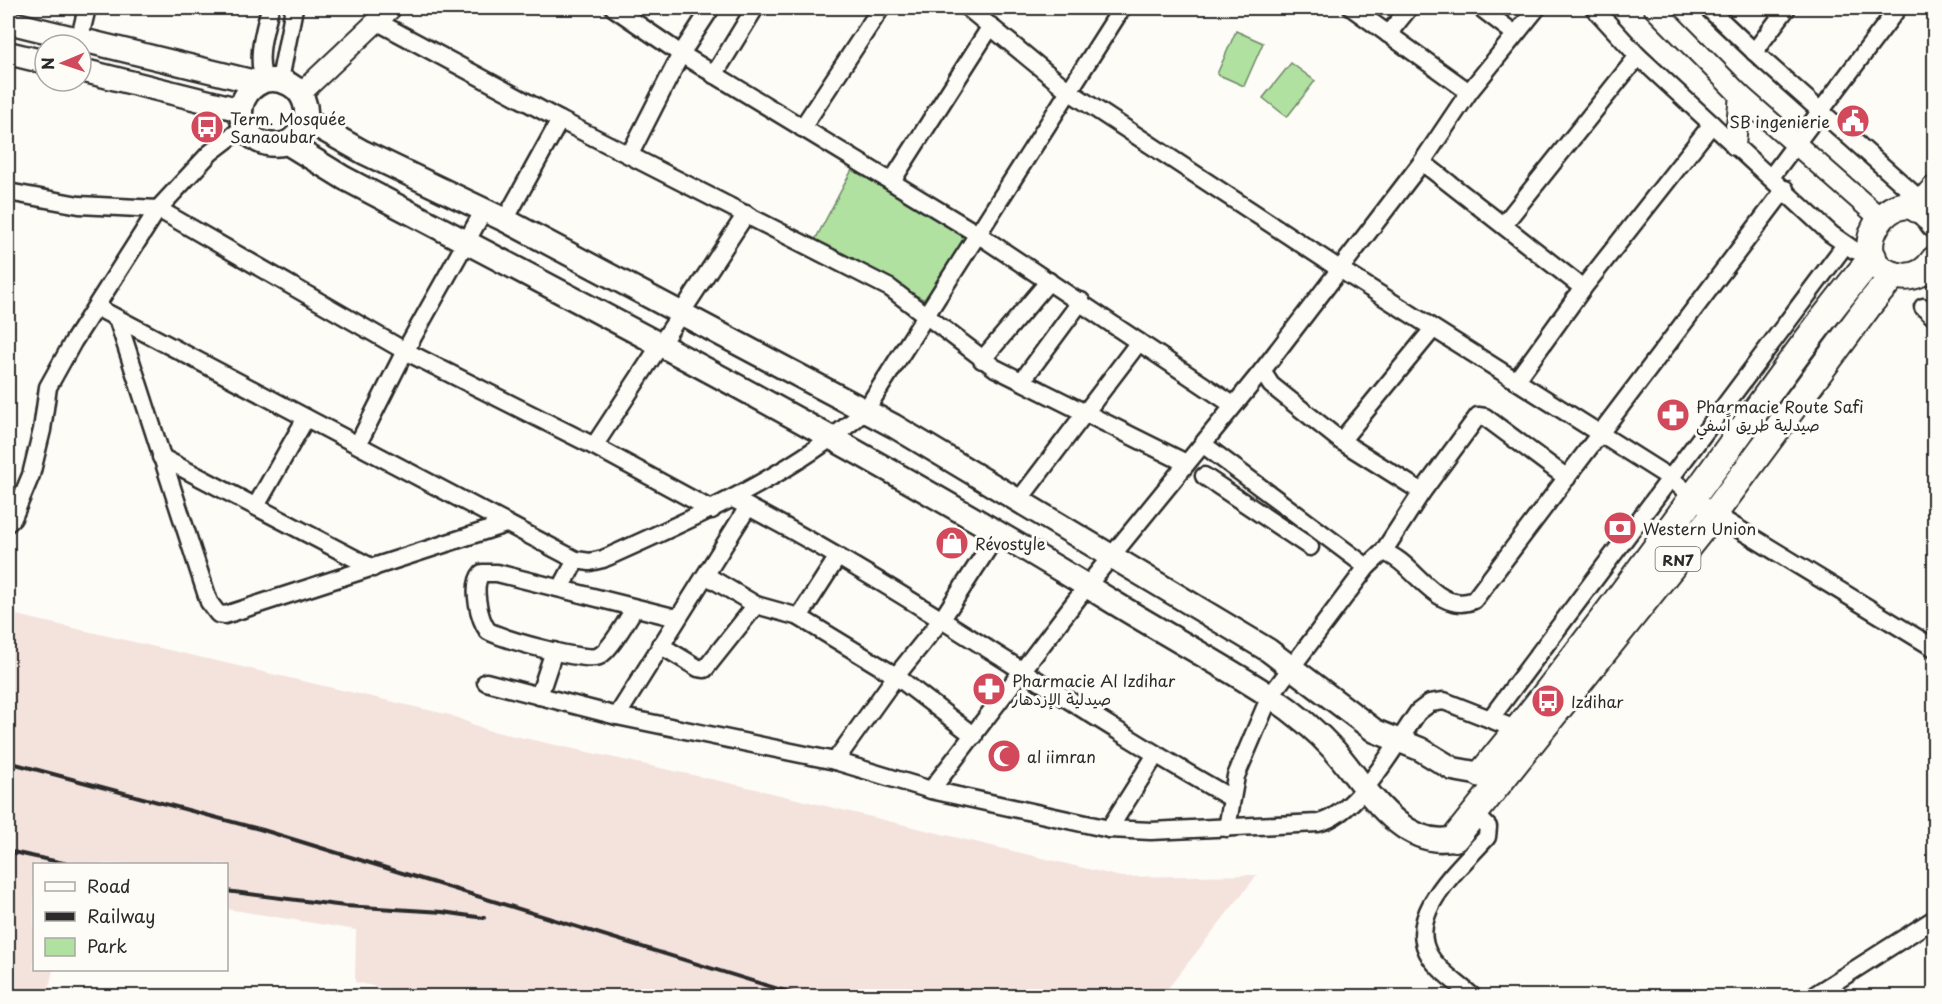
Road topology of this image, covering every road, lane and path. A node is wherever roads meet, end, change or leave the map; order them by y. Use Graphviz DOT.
graph roads {
  1 [pos="87,8"];
  2 [pos="270,8"];
  3 [pos="294,8"];
  4 [pos="391,8"];
  5 [pos="614,8"];
  6 [pos="711,8"];
  7 [pos="755,8"];
  8 [pos="881,8"];
  9 [pos="968,8"];
  10 [pos="1122,8"];
  11 [pos="1352,8"];
  12 [pos="1409,8"];
  13 [pos="1481,8"];
  14 [pos="1537,8"];
  15 [pos="1594,8"];
  16 [pos="1654,8"];
  17 [pos="1708,8"];
  18 [pos="1787,8"];
  19 [pos="1898,8"];
  20 [pos="376,21"];
  21 [pos="8,22"];
  22 [pos="991,26"];
  23 [pos="47,33"];
  24 [pos="81,33"];
  25 [pos="1388,34"];
  26 [pos="1515,34"];
  27 [pos="93,45"];
  28 [pos="1754,52"];
  29 [pos="8,53"];
  30 [pos="681,54"];
  31 [pos="1638,56"];
  32 [pos="33,59"];
  33 [pos="93,74"];
  34 [pos="714,75"];
  35 [pos="268,81"];
  36 [pos="1070,92"];
  37 [pos="1469,92"];
  38 [pos="301,93"];
  39 [pos="1740,94"];
  40 [pos="1821,110"];
  41 [pos="243,119"];
  42 [pos="306,120"];
  43 [pos="560,120"];
  44 [pos="1712,124"];
  45 [pos="802,128"];
  46 [pos="288,143"];
  47 [pos="1795,144"];
  48 [pos="1735,145"];
  49 [pos="630,154"];
  50 [pos="1422,162"];
  51 [pos="1771,177"];
  52 [pos="892,181"];
  53 [pos="1785,189"];
  54 [pos="8,192"];
  55 [pos="158,209"];
  56 [pos="484,210"];
  57 [pos="1930,212"];
  58 [pos="746,214"];
  59 [pos="1880,218"];
  60 [pos="505,220"];
  61 [pos="1504,224"];
  62 [pos="979,236"];
  63 [pos="466,242"];
  64 [pos="1845,245"];
  65 [pos="1873,256"];
  66 [pos="1338,268"];
  67 [pos="1932,268"];
  68 [pos="1894,275"];
  69 [pos="1049,281"];
  70 [pos="1582,288"];
  71 [pos="1081,301"];
  72 [pos="96,308"];
  73 [pos="681,313"];
  74 [pos="927,316"];
  75 [pos="118,321"];
  76 [pos="1433,329"];
  77 [pos="1139,342"];
  78 [pos="660,344"];
  79 [pos="405,351"];
  80 [pos="982,360"];
  81 [pos="1262,371"];
  82 [pos="1022,381"];
  83 [pos="1516,381"];
  84 [pos="1233,405"];
  85 [pos="865,411"];
  86 [pos="1085,412"];
  87 [pos="306,417"];
  88 [pos="1601,434"];
  89 [pos="834,438"];
  90 [pos="1341,441"];
  91 [pos="358,444"];
  92 [pos="1204,444"];
  93 [pos="594,446"];
  94 [pos="161,457"];
  95 [pos="1186,463"];
  96 [pos="1204,476"];
  97 [pos="1567,478"];
  98 [pos="1670,478"];
  99 [pos="1264,491"];
  100 [pos="1422,492"];
  101 [pos="1693,497"];
  102 [pos="733,499"];
  103 [pos="1019,500"];
  104 [pos="256,506"];
  105 [pos="748,507"];
  106 [pos="1251,507"];
  107 [pos="712,510"];
  108 [pos="1714,514"];
  109 [pos="8,523"];
  110 [pos="506,524"];
  111 [pos="998,533"];
  112 [pos="1310,547"];
  113 [pos="1383,552"];
  114 [pos="1112,555"];
  115 [pos="837,558"];
  116 [pos="576,560"];
  117 [pos="373,567"];
  118 [pos="1366,567"];
  119 [pos="707,576"];
  120 [pos="1087,586"];
  121 [pos="561,588"];
  122 [pos="756,604"];
  123 [pos="634,608"];
  124 [pos="799,617"];
  125 [pos="677,618"];
  126 [pos="942,619"];
  127 [pos="660,645"];
  128 [pos="1935,648"];
  129 [pos="554,651"];
  130 [pos="1292,666"];
  131 [pos="1023,672"];
  132 [pos="896,676"];
  133 [pos="486,682"];
  134 [pos="539,696"];
  135 [pos="1270,696"];
  136 [pos="617,716"];
  137 [pos="1490,719"];
  138 [pos="1518,730"];
  139 [pos="974,736"];
  140 [pos="1398,740"];
  141 [pos="1155,756"];
  142 [pos="835,761"];
  143 [pos="1481,774"];
  144 [pos="1364,788"];
  145 [pos="931,790"];
  146 [pos="1231,798"];
  147 [pos="1475,814"];
  148 [pos="1227,828"];
  149 [pos="1109,829"];
  150 [pos="1455,838"];
  151 [pos="1935,919"];
  152 [pos="1472,996"];
  153 [pos="1813,996"];
  1 -- 24 [label="street"];
  2 -- 35 [label="street"];
  3 -- 35 [label="street"];
  4 -- 20 [label="street"];
  5 -- 30 [label="street"];
  6 -- 30 [label="street"];
  7 -- 34 [label="street"];
  8 -- 45 [label="street"];
  9 -- 22 [label="street"];
  10 -- 36 [label="street"];
  11 -- 25 [label="street"];
  12 -- 25 [label="street"];
  13 -- 26 [label="street"];
  14 -- 26 [label="street"];
  15 -- 31 [label="street"];
  16 -- 39 [label="street"];
  17 -- 28 [label="street"];
  18 -- 28 [label="street"];
  19 -- 40 [label="street"];
  20 -- 38 [label="street"];
  20 -- 43 [label="street"];
  21 -- 23 [label="main road"];
  22 -- 36 [label="street"];
  22 -- 52 [label="street"];
  25 -- 37 [label="street"];
  26 -- 37 [label="street"];
  27 -- 35 [label="main road"];
  28 -- 40 [label="street"];
  29 -- 32 [label="main road"];
  30 -- 34 [label="street"];
  30 -- 49 [label="street"];
  31 -- 44 [label="street"];
  31 -- 61 [label="street"];
  33 -- 41 [label="main road"];
  34 -- 45 [label="street"];
  35 -- 38 [label="main road"];
  35 -- 41 [label="main road"];
  36 -- 62 [label="street"];
  36 -- 66 [label="street"];
  37 -- 50 [label="street"];
  38 -- 42 [label="main road"];
  39 -- 47 [label="street"];
  39 -- 48 [label="street"];
  40 -- 47 [label="street"];
  40 -- 57 [label="street"];
  41 -- 46 [label="main road"];
  41 -- 55 [label="street"];
  42 -- 46 [label="main road"];
  42 -- 56 [label="main road"];
  43 -- 49 [label="street"];
  43 -- 60 [label="street"];
  44 -- 48 [label="street"];
  44 -- 70 [label="street"];
  45 -- 52 [label="street"];
  46 -- 63 [label="main road"];
  47 -- 51 [label="street"];
  47 -- 59 [label="street"];
  48 -- 51 [label="street"];
  49 -- 58 [label="street"];
  50 -- 61 [label="street"];
  50 -- 66 [label="street"];
  51 -- 53 [label="street"];
  52 -- 62 [label="street"];
  53 -- 64 [label="street"];
  53 -- 88 [label="street"];
  54 -- 55 [label="street"];
  55 -- 72 [label="street"];
  55 -- 79 [label="street"];
  56 -- 60 [label="main road"];
  56 -- 63 [label="street"];
  57 -- 59 [label="main road"];
  58 -- 73 [label="street"];
  58 -- 74 [label="street"];
  59 -- 65 [label="main road"];
  60 -- 73 [label="main road"];
  61 -- 70 [label="street"];
  62 -- 69 [label="street"];
  62 -- 74 [label="street"];
  63 -- 78 [label="main road"];
  63 -- 79 [label="street"];
  64 -- 65 [label="street"];
  64 -- 98 [label="street"];
  65 -- 68 [label="main road"];
  65 -- 101 [label="main road, RN7"];
  66 -- 76 [label="street"];
  66 -- 81 [label="street"];
  67 -- 68 [label="main road"];
  68 -- 108 [label="main road, RN7"];
  69 -- 71 [label="street"];
  69 -- 80 [label="street"];
  70 -- 83 [label="street"];
  71 -- 77 [label="street"];
  71 -- 82 [label="street"];
  72 -- 75 [label="street"];
  72 -- 109 [label="street"];
  73 -- 78 [label="street"];
  73 -- 85 [label="main road"];
  74 -- 80 [label="street"];
  74 -- 85 [label="street"];
  75 -- 87 [label="street"];
  75 -- 94 [label="street"];
  76 -- 83 [label="street"];
  76 -- 90 [label="street"];
  77 -- 84 [label="street"];
  77 -- 86 [label="street"];
  78 -- 89 [label="main road"];
  78 -- 93 [label="street"];
  79 -- 91 [label="street"];
  79 -- 93 [label="street"];
  80 -- 82 [label="street"];
  81 -- 84 [label="street"];
  81 -- 90 [label="street"];
  82 -- 86 [label="street"];
  83 -- 88 [label="street"];
  84 -- 92 [label="street"];
  85 -- 89 [label="street"];
  85 -- 103 [label="main road"];
  86 -- 95 [label="street"];
  86 -- 103 [label="street"];
  87 -- 91 [label="street"];
  87 -- 104 [label="street"];
  88 -- 97 [label="street"];
  88 -- 98 [label="street"];
  89 -- 102 [label="street"];
  89 -- 111 [label="main road"];
  90 -- 100 [label="street"];
  91 -- 110 [label="street"];
  92 -- 95 [label="street"];
  92 -- 99 [label="street"];
  93 -- 107 [label="street"];
  94 -- 104 [label="street"];
  94 -- 117 [label="street"];
  95 -- 114 [label="street"];
  96 -- 106 [label="street"];
  97 -- 100 [label="street"];
  97 -- 113 [label="street"];
  98 -- 101 [label="street"];
  98 -- 137 [label="street"];
  99 -- 106 [label="street"];
  99 -- 118 [label="street"];
  100 -- 113 [label="street"];
  101 -- 108 [label="street"];
  101 -- 138 [label="main road, RN7"];
  102 -- 105 [label="street"];
  102 -- 107 [label="street"];
  103 -- 114 [label="main road"];
  104 -- 117 [label="street"];
  105 -- 115 [label="street"];
  105 -- 119 [label="street"];
  106 -- 112 [label="street"];
  107 -- 116 [label="street"];
  108 -- 128 [label="street"];
  108 -- 147 [label="main road, RN7"];
  110 -- 116 [label="street"];
  110 -- 117 [label="street"];
  111 -- 120 [label="main road"];
  111 -- 126 [label="street"];
  113 -- 118 [label="street"];
  114 -- 120 [label="street"];
  114 -- 130 [label="main road"];
  115 -- 124 [label="street"];
  115 -- 126 [label="street"];
  116 -- 121 [label="street"];
  118 -- 130 [label="street"];
  119 -- 122 [label="street"];
  119 -- 125 [label="street"];
  120 -- 131 [label="street"];
  120 -- 135 [label="main road"];
  121 -- 123 [label="street"];
  121 -- 129 [label="street"];
  122 -- 124 [label="street"];
  122 -- 127 [label="street"];
  123 -- 125 [label="street"];
  123 -- 129 [label="street"];
  124 -- 132 [label="street"];
  125 -- 127 [label="street"];
  126 -- 131 [label="street"];
  126 -- 132 [label="street"];
  127 -- 136 [label="street"];
  129 -- 134 [label="street"];
  130 -- 135 [label="street"];
  130 -- 140 [label="main road"];
  131 -- 139 [label="street"];
  131 -- 141 [label="street"];
  132 -- 139 [label="street"];
  132 -- 142 [label="street"];
  133 -- 134 [label="street"];
  134 -- 136 [label="street"];
  135 -- 144 [label="main road"];
  135 -- 146 [label="street"];
  136 -- 142 [label="street"];
  137 -- 138 [label="street"];
  137 -- 140 [label="street"];
  138 -- 143 [label="main road, RN7"];
  139 -- 145 [label="street"];
  140 -- 143 [label="main road"];
  140 -- 144 [label="street"];
  141 -- 146 [label="street"];
  141 -- 149 [label="street"];
  142 -- 145 [label="street"];
  144 -- 148 [label="street"];
  144 -- 150 [label="main road"];
  145 -- 149 [label="street"];
  146 -- 148 [label="street"];
  147 -- 150 [label="main road, RN7"];
  147 -- 152 [label="street"];
  148 -- 149 [label="street"];
  151 -- 153 [label="street"];
}
